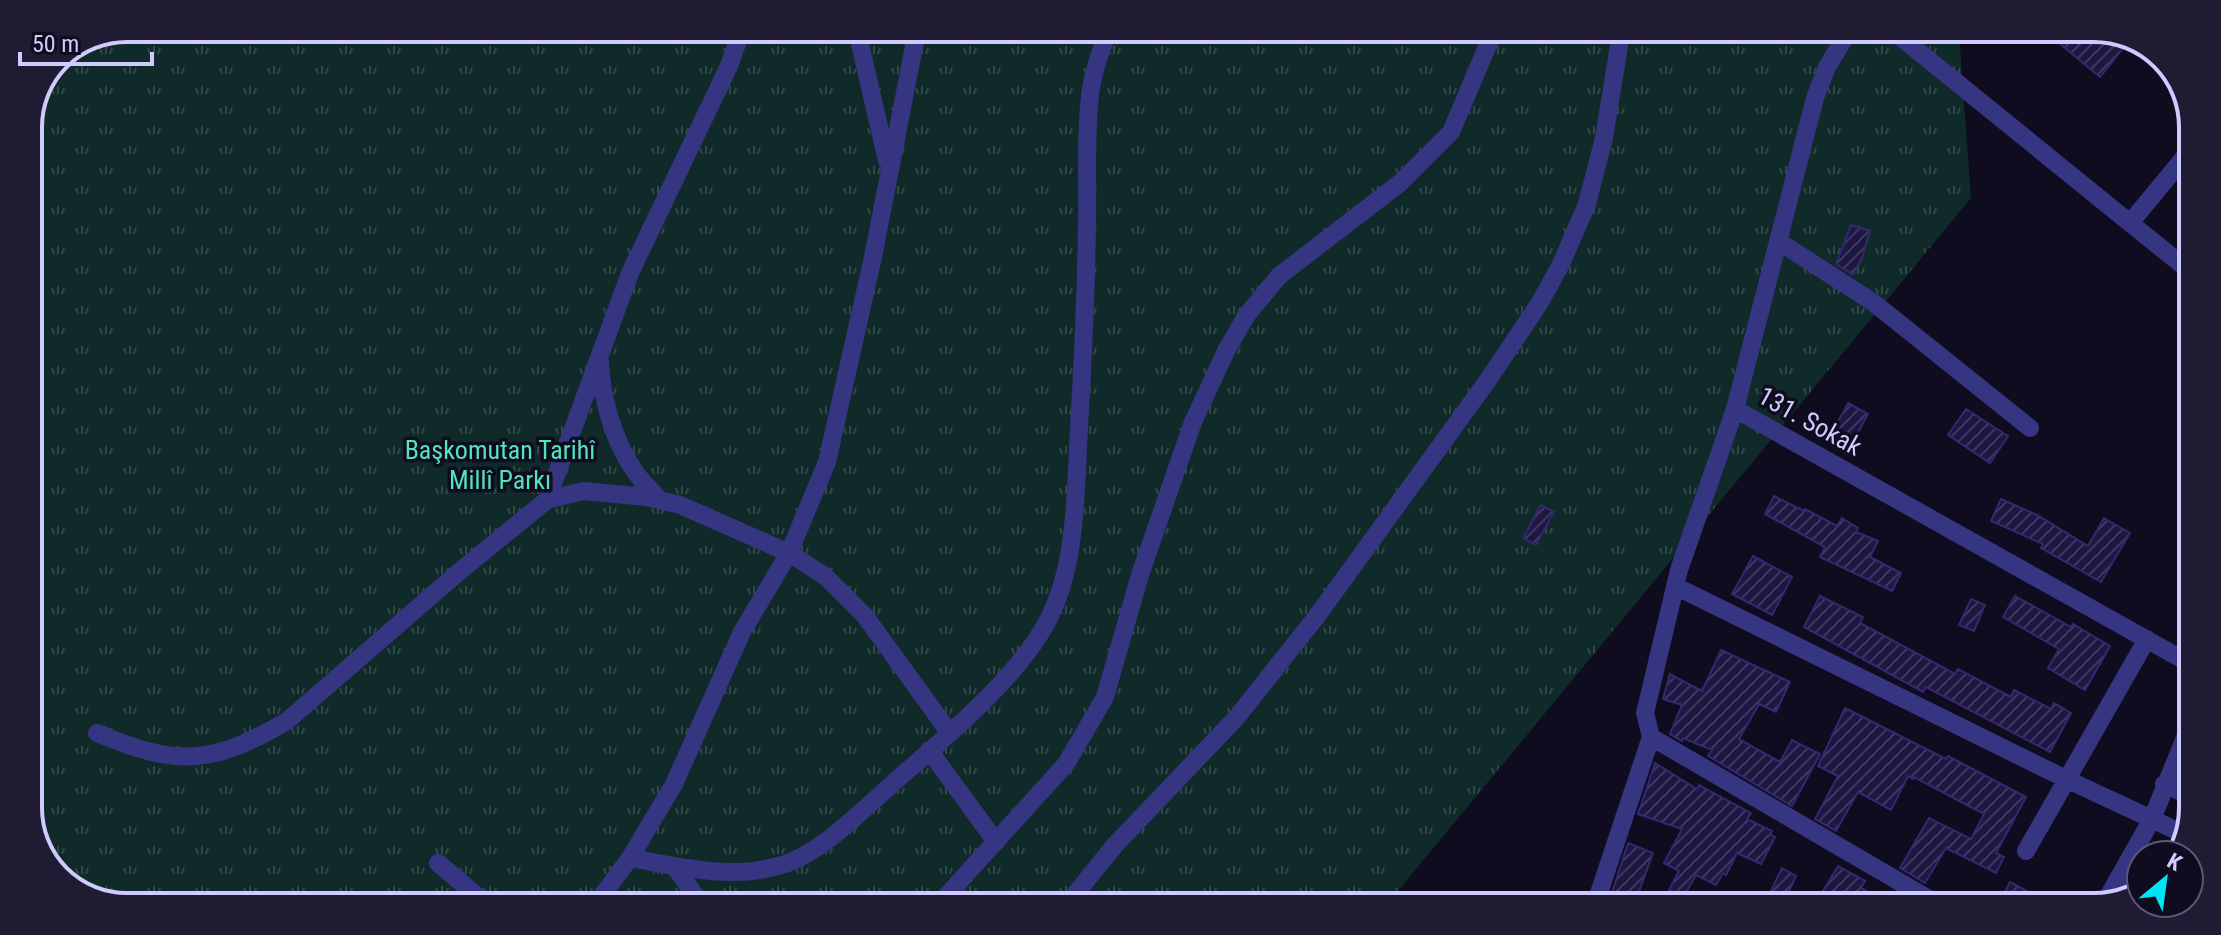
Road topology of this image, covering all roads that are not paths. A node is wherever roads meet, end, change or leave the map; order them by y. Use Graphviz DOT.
graph roads {
  1 [pos="738,42"];
  2 [pos="860,42"];
  3 [pos="915,42"];
  4 [pos="1105,42"];
  5 [pos="1489,42"];
  6 [pos="1620,42"];
  7 [pos="1842,42"];
  8 [pos="1907,42"];
  9 [pos="2179,164"];
  10 [pos="889,169"];
  11 [pos="2130,223"];
  12 [pos="1778,241"];
  13 [pos="2179,262"];
  14 [pos="600,353"];
  15 [pos="1735,409"];
  16 [pos="2030,428"];
  17 [pos="547,500"];
  18 [pos="661,501"];
  19 [pos="789,553"];
  20 [pos="1675,586"];
  21 [pos="2147,639"];
  22 [pos="2179,657"];
  23 [pos="949,732"];
  24 [pos="97,733"];
  25 [pos="1651,737"];
  26 [pos="929,750"];
  27 [pos="2179,751"];
  28 [pos="2066,779"];
  29 [pos="2164,784"];
  30 [pos="2179,791"];
  31 [pos="2152,819"];
  32 [pos="2176,830"];
  33 [pos="996,842"];
  34 [pos="2026,851"];
  35 [pos="630,858"];
  36 [pos="438,863"];
  37 [pos="674,866"];
  38 [pos="2111,891"];
  39 [pos="474,893"];
  40 [pos="604,893"];
  41 [pos="694,893"];
  42 [pos="949,893"];
  43 [pos="1076,893"];
  44 [pos="1599,893"];
  45 [pos="1919,893"];
  1 -- 14 [label="street"];
  2 -- 10 [label="street"];
  3 -- 10 [label="street"];
  4 -- 23 [label="street"];
  5 -- 33 [label="street"];
  6 -- 43 [label="street"];
  7 -- 12 [label="street"];
  8 -- 11 [label="street"];
  9 -- 11 [label="street"];
  10 -- 19 [label="street"];
  11 -- 13 [label="street"];
  12 -- 15 [label="street"];
  12 -- 16 [label="street"];
  14 -- 17 [label="street"];
  14 -- 18 [label="street"];
  15 -- 20 [label="street, 131. Sokak"];
  15 -- 21 [label="street, 131. Sokak"];
  17 -- 18 [label="street"];
  17 -- 24 [label="street"];
  18 -- 19 [label="street"];
  19 -- 23 [label="street"];
  19 -- 35 [label="street"];
  20 -- 25 [label="street, 131. Sokak"];
  20 -- 28 [label="street"];
  21 -- 22 [label="street, 131. Sokak"];
  21 -- 28 [label="street"];
  23 -- 26 [label="street"];
  25 -- 44 [label="street, 131. Sokak"];
  25 -- 45 [label="street"];
  26 -- 33 [label="street"];
  26 -- 37 [label="street"];
  27 -- 29 [label="street"];
  28 -- 31 [label="street"];
  28 -- 34 [label="street"];
  29 -- 30 [label="street"];
  29 -- 31 [label="street"];
  31 -- 32 [label="street"];
  31 -- 38 [label="street"];
  33 -- 42 [label="street"];
  35 -- 37 [label="street"];
  35 -- 40 [label="street"];
  36 -- 39 [label="street"];
  37 -- 41 [label="street"];
}
